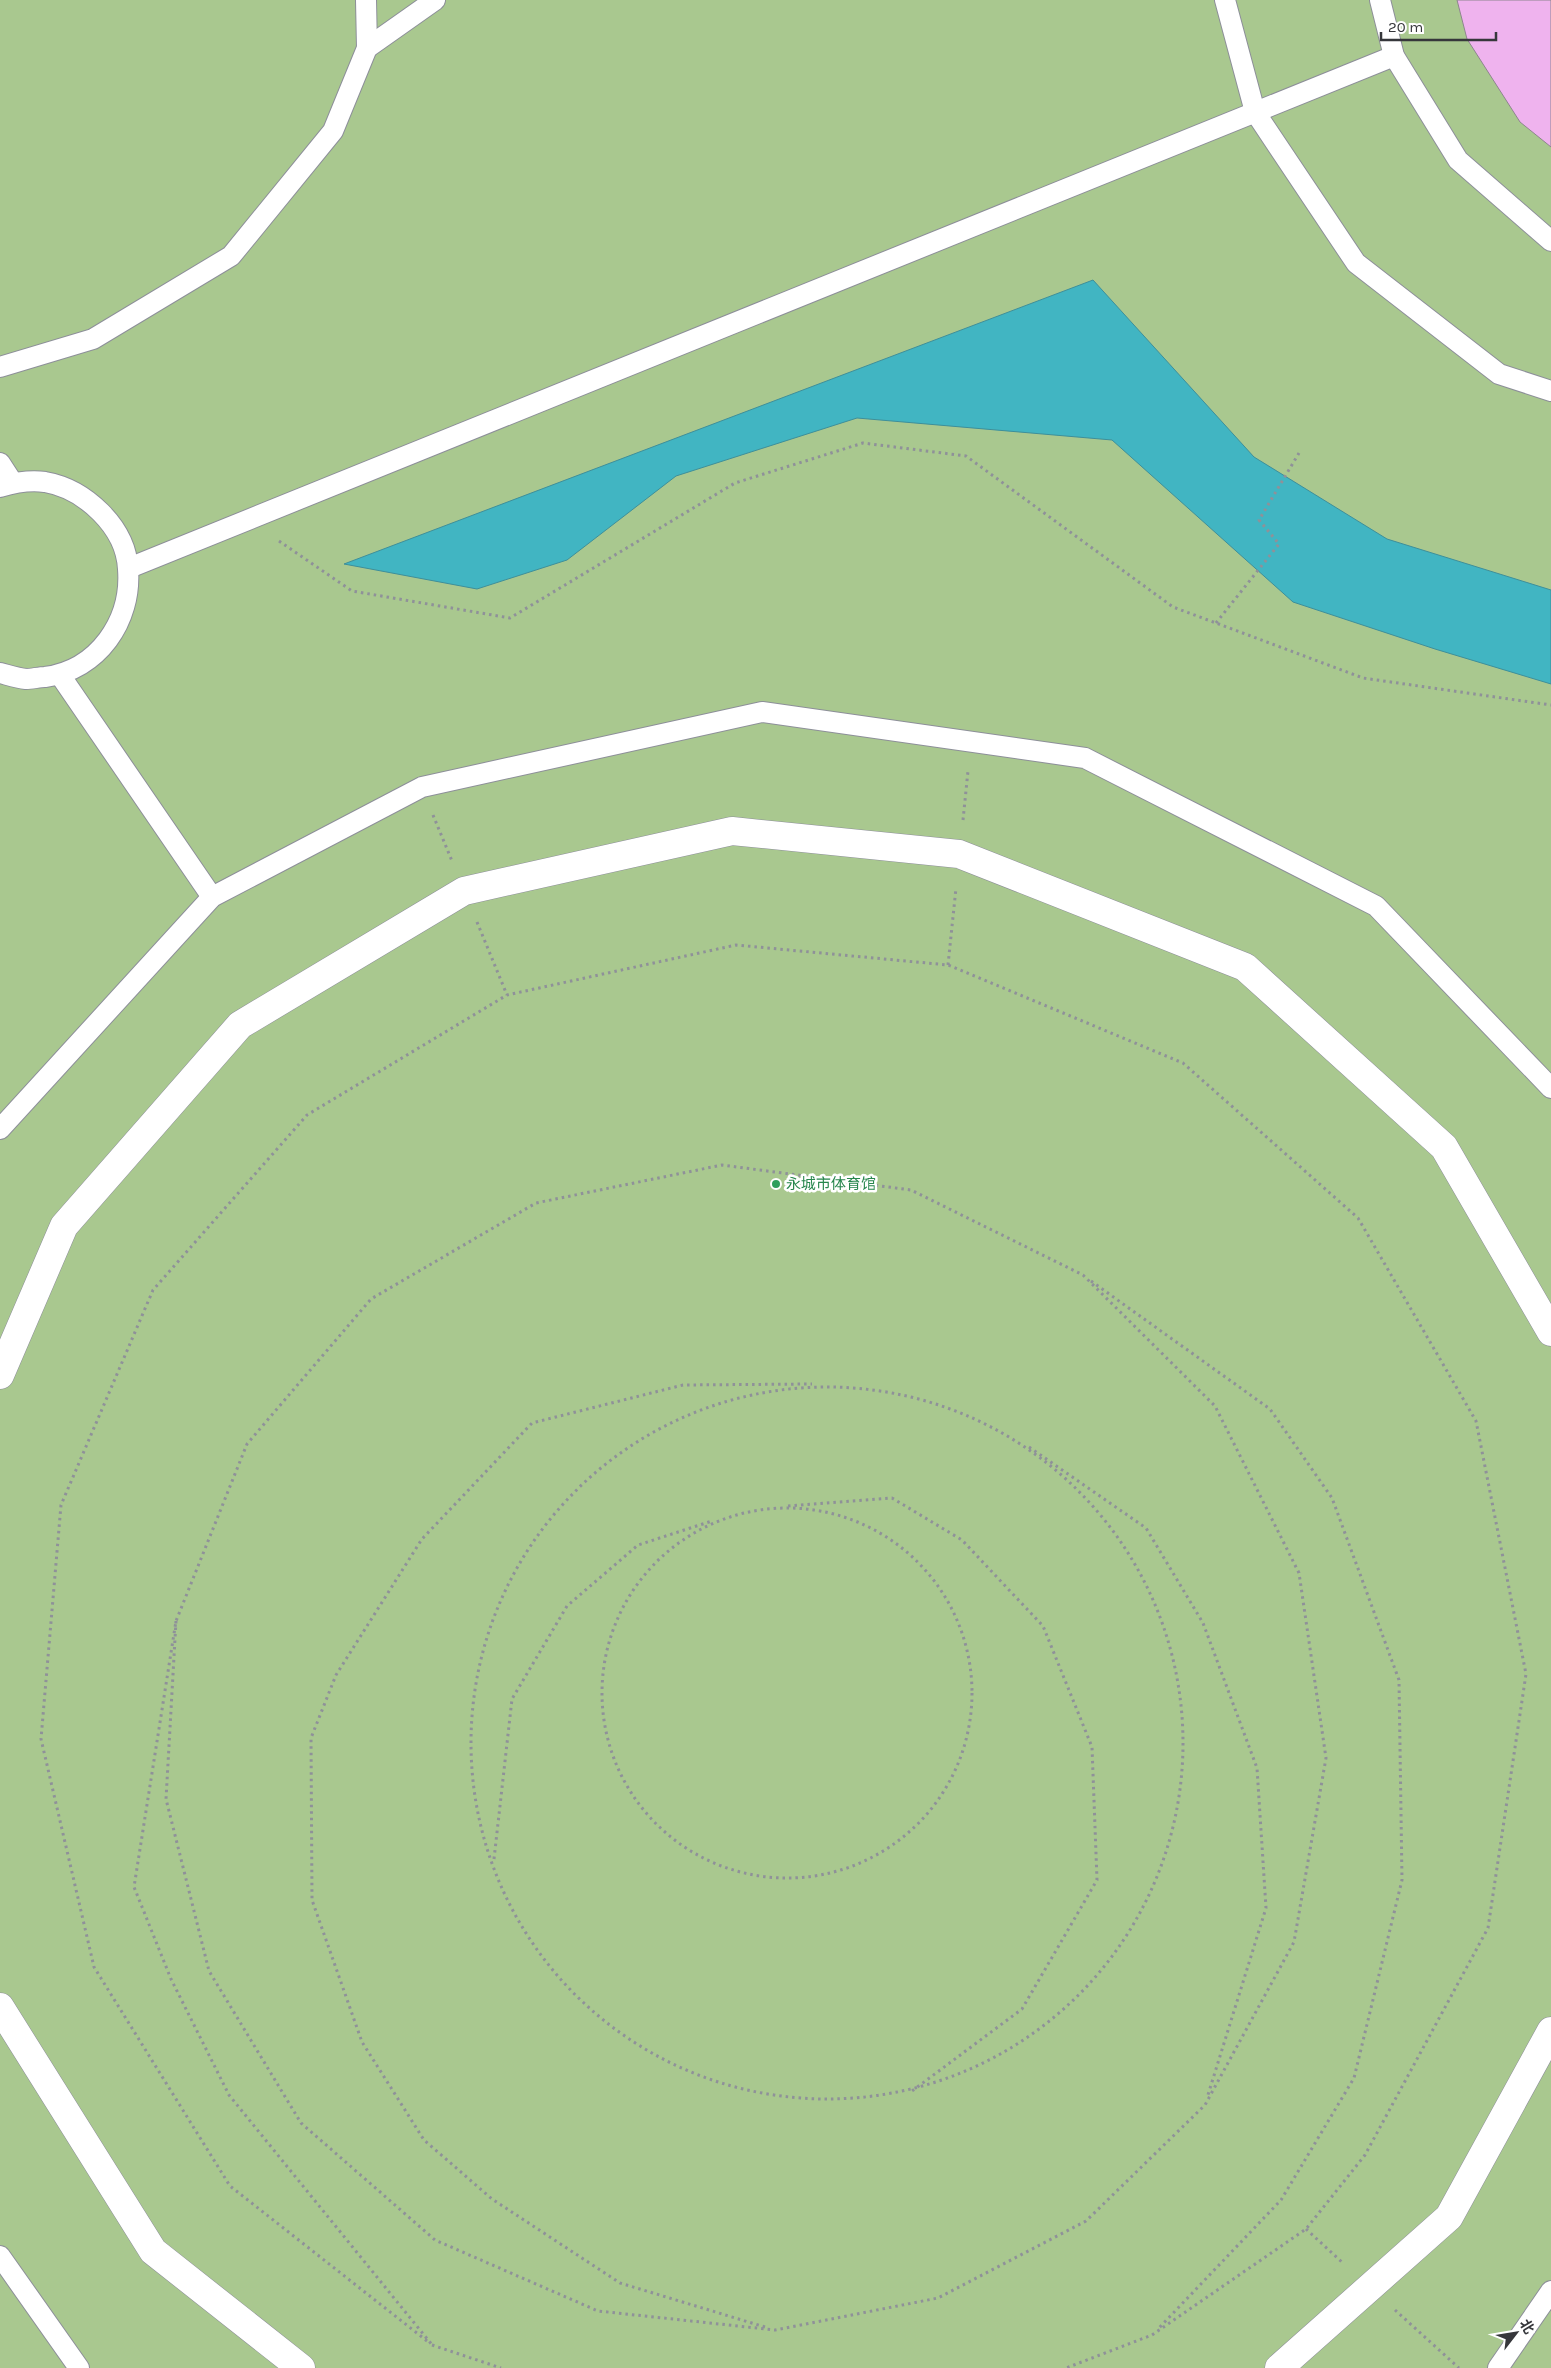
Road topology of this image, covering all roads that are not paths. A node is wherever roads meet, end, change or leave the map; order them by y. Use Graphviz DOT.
graph roads {
  1 [pos="366,0"];
  2 [pos="435,0"];
  3 [pos="1225,0"];
  4 [pos="1380,0"];
  5 [pos="367,48"];
  6 [pos="1394,56"];
  7 [pos="1255,112"];
  8 [pos="1551,241"];
  9 [pos="0,368"];
  10 [pos="1551,391"];
  11 [pos="0,463"];
  12 [pos="6,485"];
  13 [pos="128,568"];
  14 [pos="0,673"];
  15 [pos="60,674"];
  16 [pos="212,897"];
  17 [pos="1551,1088"];
  18 [pos="0,1129"];
  19 [pos="1551,1332"];
  20 [pos="0,1375"];
  21 [pos="0,2007"];
  22 [pos="1551,2031"];
  23 [pos="0,2256"];
  24 [pos="1551,2291"];
  25 [pos="79,2368"];
  26 [pos="301,2368"];
  27 [pos="1279,2368"];
  28 [pos="1498,2368"];
  1 -- 5 [label="lane"];
  2 -- 5 [label="lane"];
  3 -- 7 [label="lane"];
  4 -- 6 [label="lane"];
  5 -- 9 [label="lane"];
  6 -- 7 [label="lane"];
  6 -- 8 [label="lane"];
  7 -- 10 [label="lane"];
  7 -- 13 [label="lane"];
  11 -- 12 [label="lane"];
  12 -- 13 [label="lane"];
  13 -- 15 [label="lane"];
  14 -- 15 [label="lane"];
  15 -- 16 [label="lane"];
  16 -- 17 [label="lane"];
  16 -- 18 [label="lane"];
  19 -- 20 [label="street"];
  21 -- 26 [label="street"];
  22 -- 27 [label="street"];
  23 -- 25 [label="lane"];
  24 -- 28 [label="lane"];
}
